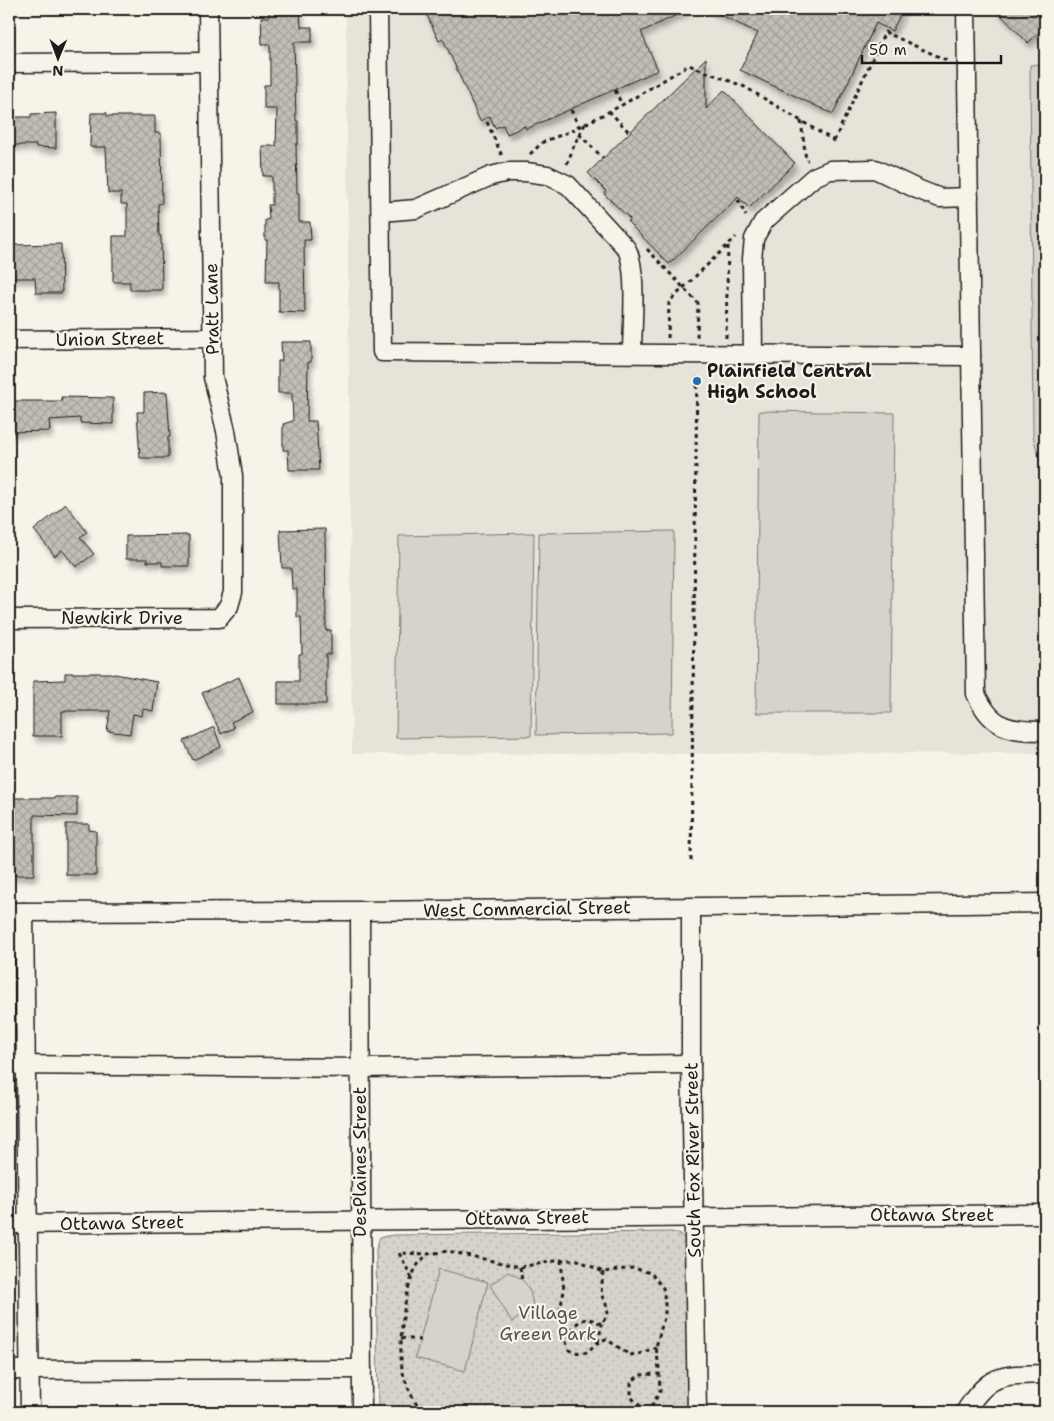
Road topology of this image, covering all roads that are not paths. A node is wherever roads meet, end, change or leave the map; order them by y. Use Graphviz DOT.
graph roads {
  1 [pos="208,9"];
  2 [pos="378,9"];
  3 [pos="966,9"];
  4 [pos="209,62"];
  5 [pos="9,63"];
  6 [pos="969,197"];
  7 [pos="381,212"];
  8 [pos="212,338"];
  9 [pos="9,340"];
  10 [pos="632,353"];
  11 [pos="753,354"];
  12 [pos="971,356"];
  13 [pos="229,606"];
  14 [pos="9,619"];
  15 [pos="1045,731"];
  16 [pos="1045,903"];
  17 [pos="691,907"];
  18 [pos="360,911"];
  19 [pos="16,912"];
  20 [pos="691,1064"];
  21 [pos="17,1065"];
  22 [pos="360,1068"];
  23 [pos="1045,1214"];
  24 [pos="694,1216"];
  25 [pos="360,1220"];
  26 [pos="9,1224"];
  27 [pos="28,1224"];
  28 [pos="362,1369"];
  29 [pos="9,1370"];
  30 [pos="29,1370"];
  31 [pos="1045,1374"];
  32 [pos="30,1412"];
  33 [pos="362,1412"];
  34 [pos="697,1412"];
  35 [pos="965,1412"];
  1 -- 4 [label="street, Pratt Lane"];
  2 -- 7 [label="street"];
  3 -- 6 [label="street"];
  4 -- 5 [label="street"];
  4 -- 8 [label="street, Pratt Lane"];
  6 -- 11 [label="street"];
  6 -- 12 [label="street"];
  7 -- 10 [label="street"];
  7 -- 10 [label="street"];
  8 -- 9 [label="street, Union Street"];
  8 -- 13 [label="street, Pratt Lane"];
  10 -- 11 [label="street"];
  11 -- 12 [label="street"];
  12 -- 15 [label="street"];
  13 -- 14 [label="street, Newkirk Drive"];
  16 -- 17 [label="street, West Commercial Street"];
  17 -- 18 [label="street, West Commercial Street"];
  17 -- 20 [label="street, South Fox River Street"];
  18 -- 19 [label="street, West Commercial Street"];
  18 -- 22 [label="street, DesPlaines Street"];
  19 -- 21 [label="street"];
  20 -- 22 [label="street"];
  20 -- 24 [label="street, South Fox River Street"];
  21 -- 22 [label="street"];
  21 -- 27 [label="street"];
  22 -- 25 [label="street, DesPlaines Street"];
  23 -- 24 [label="street, Ottawa Street"];
  24 -- 25 [label="street, Ottawa Street"];
  24 -- 34 [label="street, South Fox River Street"];
  25 -- 27 [label="street, Ottawa Street"];
  25 -- 28 [label="street, DesPlaines Street"];
  26 -- 27 [label="street, Ottawa Street"];
  27 -- 30 [label="street"];
  28 -- 30 [label="street"];
  28 -- 33 [label="street, DesPlaines Street"];
  29 -- 30 [label="street"];
  30 -- 32 [label="street"];
  31 -- 35 [label="street"];
}
